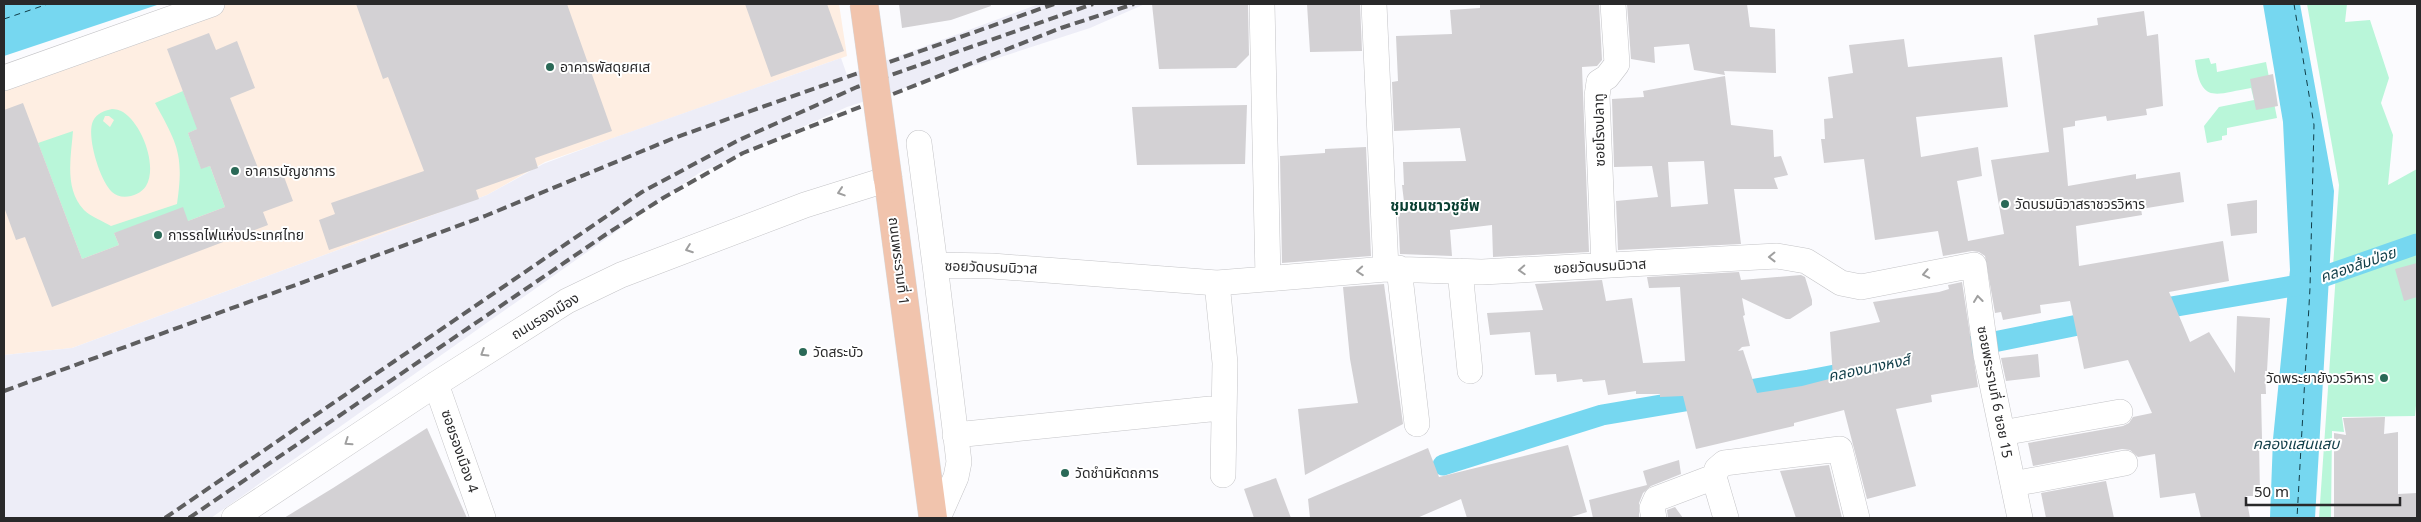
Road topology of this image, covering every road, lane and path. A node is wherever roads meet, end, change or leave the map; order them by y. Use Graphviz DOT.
graph roads {
  1 [pos="212,4"];
  2 [pos="864,4"];
  3 [pos="1262,4"];
  4 [pos="1374,4"];
  5 [pos="1613,4"];
  6 [pos="4,78"];
  7 [pos="919,143"];
  8 [pos="888,179"];
  9 [pos="934,265"];
  10 [pos="1604,265"];
  11 [pos="1974,265"];
  12 [pos="1392,269"];
  13 [pos="1460,271"];
  14 [pos="1268,278"];
  15 [pos="1218,284"];
  16 [pos="1470,371"];
  17 [pos="436,384"];
  18 [pos="1210,409"];
  19 [pos="2120,412"];
  20 [pos="1416,424"];
  21 [pos="2002,433"];
  22 [pos="955,436"];
  23 [pos="2124,463"];
  24 [pos="1223,475"];
  25 [pos="1714,478"];
  26 [pos="2013,484"];
  27 [pos="933,512"];
  28 [pos="234,518"];
  29 [pos="483,518"];
  30 [pos="1654,518"];
  31 [pos="1726,518"];
  32 [pos="1857,518"];
  33 [pos="2020,518"];
  1 -- 6 [label="street"];
  2 -- 8 [label="main road, ถนนพระรามที่ 1, bridge"];
  3 -- 14 [label="street"];
  4 -- 12 [label="street"];
  5 -- 10 [label="street, ซอยโรงปลาทู"];
  7 -- 9 [label="street"];
  8 -- 17 [label="street, ถนนรองเมือง, one-way"];
  8 -- 27 [label="main road, ถนนพระรามที่ 1"];
  9 -- 15 [label="street, ซอยวัดบรมนิวาส"];
  9 -- 22 [label="street, ซอยวัดบรมนิวาส"];
  11 -- 10 [label="street, ซอยวัดบรมนิวาส, one-way"];
  10 -- 13 [label="street, ซอยวัดบรมนิวาส, one-way"];
  21 -- 11 [label="street, ซอยพระรามที่ 6 ซอย 15, one-way"];
  12 -- 13 [label="street, ซอยวัดบรมนิวาส"];
  12 -- 14 [label="street, ซอยวัดบรมนิวาส, one-way"];
  12 -- 20 [label="street"];
  13 -- 16 [label="street"];
  14 -- 15 [label="street, ซอยวัดบรมนิวาส"];
  15 -- 24 [label="street"];
  17 -- 28 [label="street, ถนนรองเมือง, one-way"];
  17 -- 29 [label="street, ซอยรองเมือง 4"];
  18 -- 22 [label="street"];
  19 -- 21 [label="street"];
  21 -- 26 [label="street, ซอยพระรามที่ 6 ซอย 15"];
  22 -- 27 [label="street, ซอยวัดบรมนิวาส"];
  23 -- 26 [label="street"];
  25 -- 30 [label="street"];
  25 -- 31 [label="street"];
  25 -- 32 [label="street"];
  26 -- 33 [label="street, ซอยพระรามที่ 6 ซอย 15"];
}
